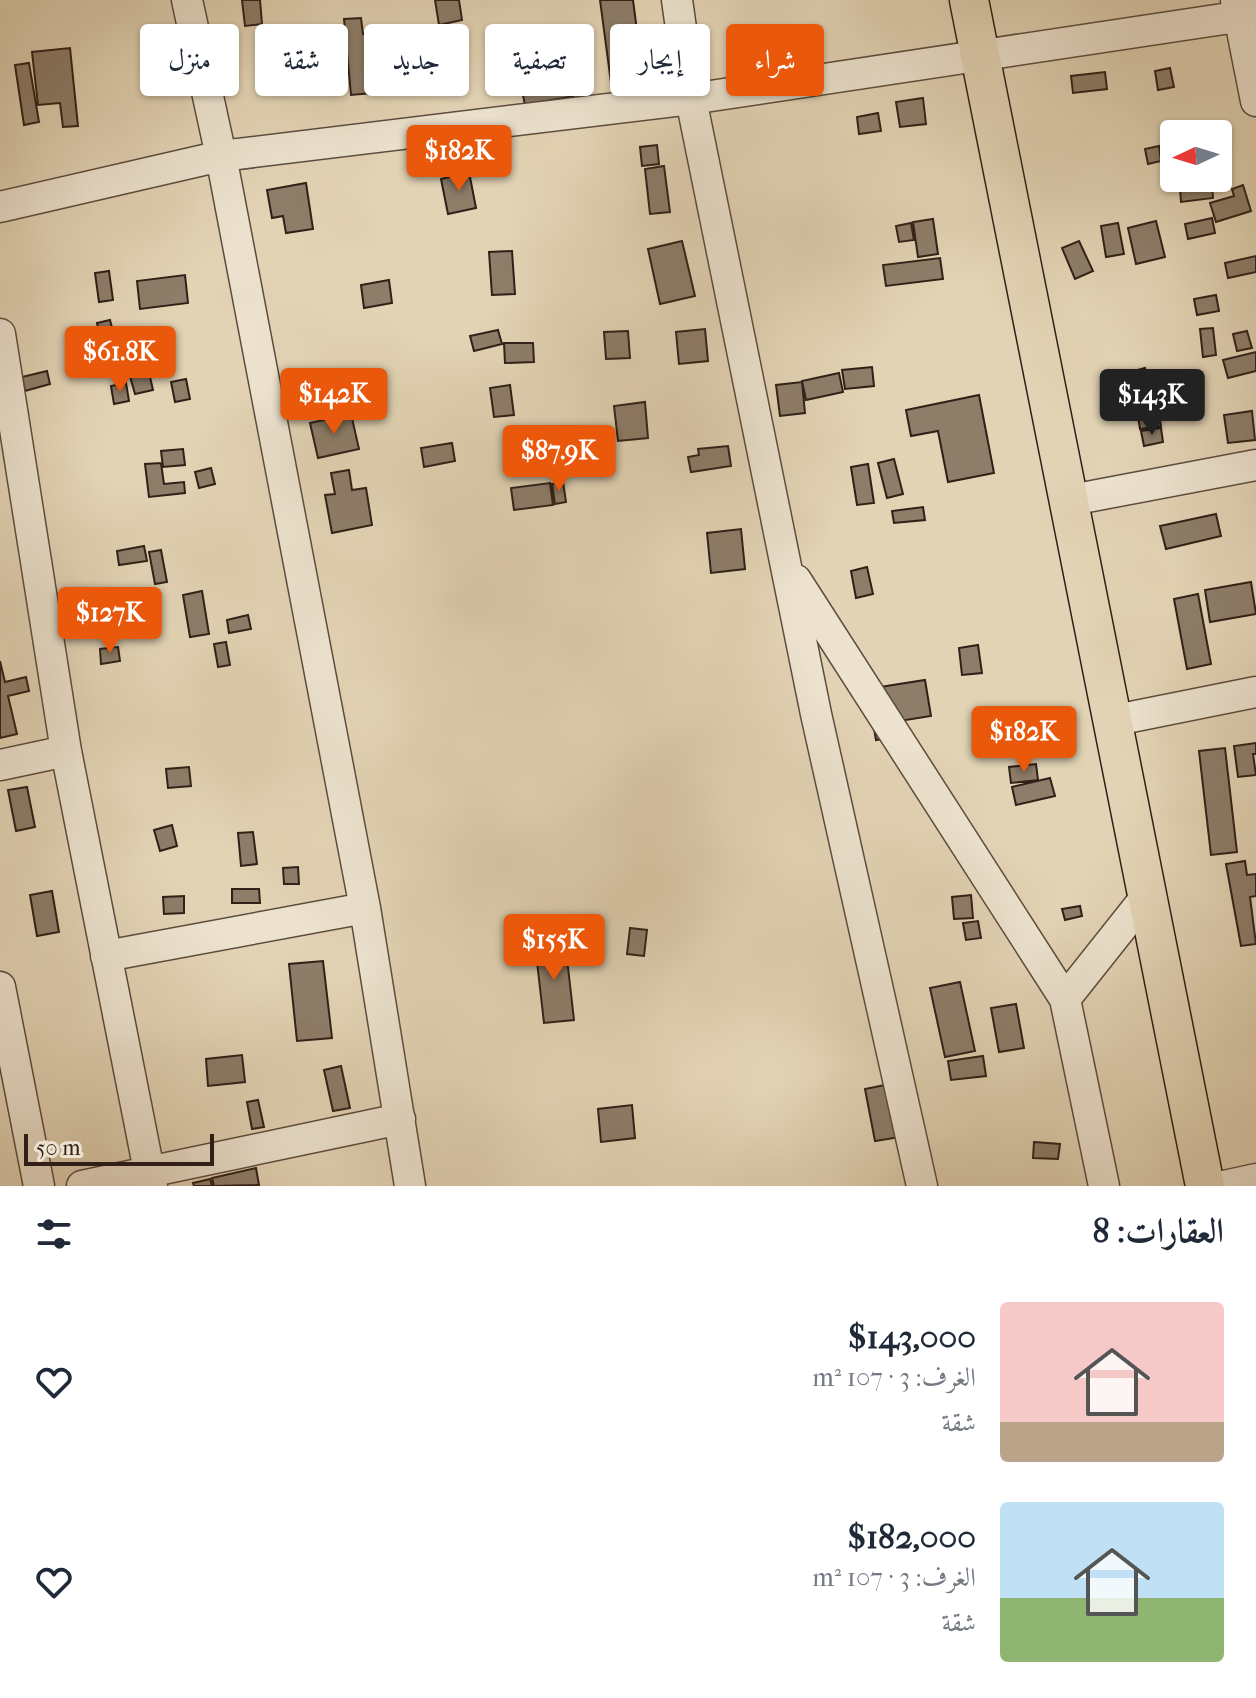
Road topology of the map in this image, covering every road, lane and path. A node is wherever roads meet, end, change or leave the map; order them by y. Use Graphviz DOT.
graph roads {
  1 [pos="187,0"];
  2 [pos="677,0"];
  3 [pos="969,0"];
  4 [pos="1244,10"];
  5 [pos="978,54"];
  6 [pos="691,99"];
  7 [pos="1256,101"];
  8 [pos="221,156"];
  9 [pos="0,207"];
  10 [pos="0,334"];
  11 [pos="1256,465"];
  12 [pos="1066,501"];
  13 [pos="786,565"];
  14 [pos="1256,692"];
  15 [pos="1111,721"];
  16 [pos="66,751"];
  17 [pos="0,765"];
  18 [pos="1146,897"];
  19 [pos="365,908"];
  20 [pos="106,956"];
  21 [pos="0,987"];
  22 [pos="1065,999"];
  23 [pos="400,1119"];
  24 [pos="150,1179"];
  25 [pos="1256,1179"];
  26 [pos="39,1186"];
  27 [pos="82,1186"];
  28 [pos="410,1186"];
  29 [pos="922,1186"];
  30 [pos="1104,1186"];
  31 [pos="1205,1186"];
  32 [pos="1224,1186"];
  1 -- 8 [label="street"];
  2 -- 6 [label="street"];
  3 -- 5 [label="main road"];
  4 -- 5 [label="street"];
  4 -- 7 [label="street"];
  5 -- 6 [label="street"];
  5 -- 12 [label="main road"];
  6 -- 8 [label="street"];
  6 -- 13 [label="street"];
  8 -- 9 [label="street"];
  8 -- 19 [label="street"];
  10 -- 16 [label="street"];
  11 -- 12 [label="street"];
  12 -- 15 [label="main road"];
  13 -- 22 [label="street"];
  13 -- 29 [label="street"];
  14 -- 15 [label="street"];
  15 -- 18 [label="main road"];
  16 -- 17 [label="street"];
  16 -- 20 [label="street"];
  18 -- 22 [label="street"];
  18 -- 31 [label="main road"];
  19 -- 20 [label="street"];
  19 -- 23 [label="street"];
  20 -- 24 [label="street"];
  21 -- 26 [label="street"];
  22 -- 30 [label="street"];
  23 -- 24 [label="street"];
  23 -- 28 [label="street"];
  24 -- 27 [label="street"];
  25 -- 32 [label="street"];
}
